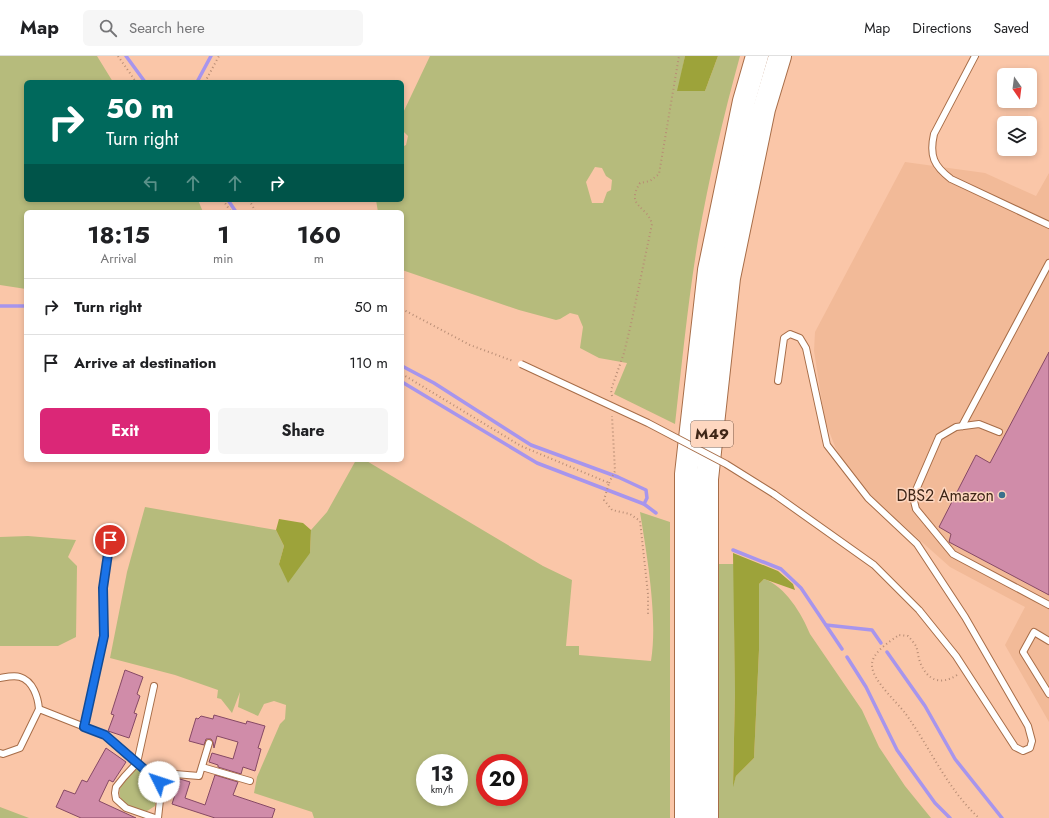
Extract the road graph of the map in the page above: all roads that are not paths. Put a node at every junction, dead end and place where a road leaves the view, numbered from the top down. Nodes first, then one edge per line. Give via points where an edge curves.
1 (757, 56) edge
2 (780, 56) edge
3 (974, 56) edge
4 (1049, 225) edge
5 (1049, 263) edge
6 (521, 364) road end
7 (778, 381) dead end
8 (962, 426) junction
9 (999, 432) dead end
10 (110, 540) dead end
11 (1049, 605) edge
12 (1049, 641) edge
13 (0, 678) edge
14 (154, 686) dead end
15 (1049, 694) edge
16 (39, 709) junction
17 (84, 727) junction
18 (209, 743) dead end
19 (0, 753) edge
20 (137, 763) junction
21 (202, 767) junction
22 (250, 781) dead end
23 (159, 782) junction
24 (156, 818) edge
25 (686, 818) edge
26 (707, 818) edge

1 - 25 highway, M49 via 744,101 709,270 686,474
2 - 26 highway, M49 via 764,109 729,278 707,479
3 - 4 lane via 934,134 931,147 934,159 940,170 951,179
5 - 8 lane
6 - 7 lane, bridge via 648,423 726,464 774,494 874,565 919,610 965,671 1015,747 1023,751 1030,748 1032,741 1028,726 965,617 917,544 868,498 828,445 806,348 800,338 790,334 784,338
8 - 9 lane via 980,424
8 - 11 lane via 939,437 913,496 916,509 953,554
10 - 17 lane via 103,588 104,636
12 - 15 lane via 1034,632 1023,652
13 - 16 lane via 20,677 31,684 38,699
14 - 20 lane
16 - 17 lane
16 - 19 lane via 20,748
17 - 20 lane via 105,735
18 - 21 lane
20 - 23 lane
20 - 24 lane via 116,787 116,799 126,808
21 - 22 lane
21 - 23 lane via 199,776 175,774
23 - 24 lane via 160,800

